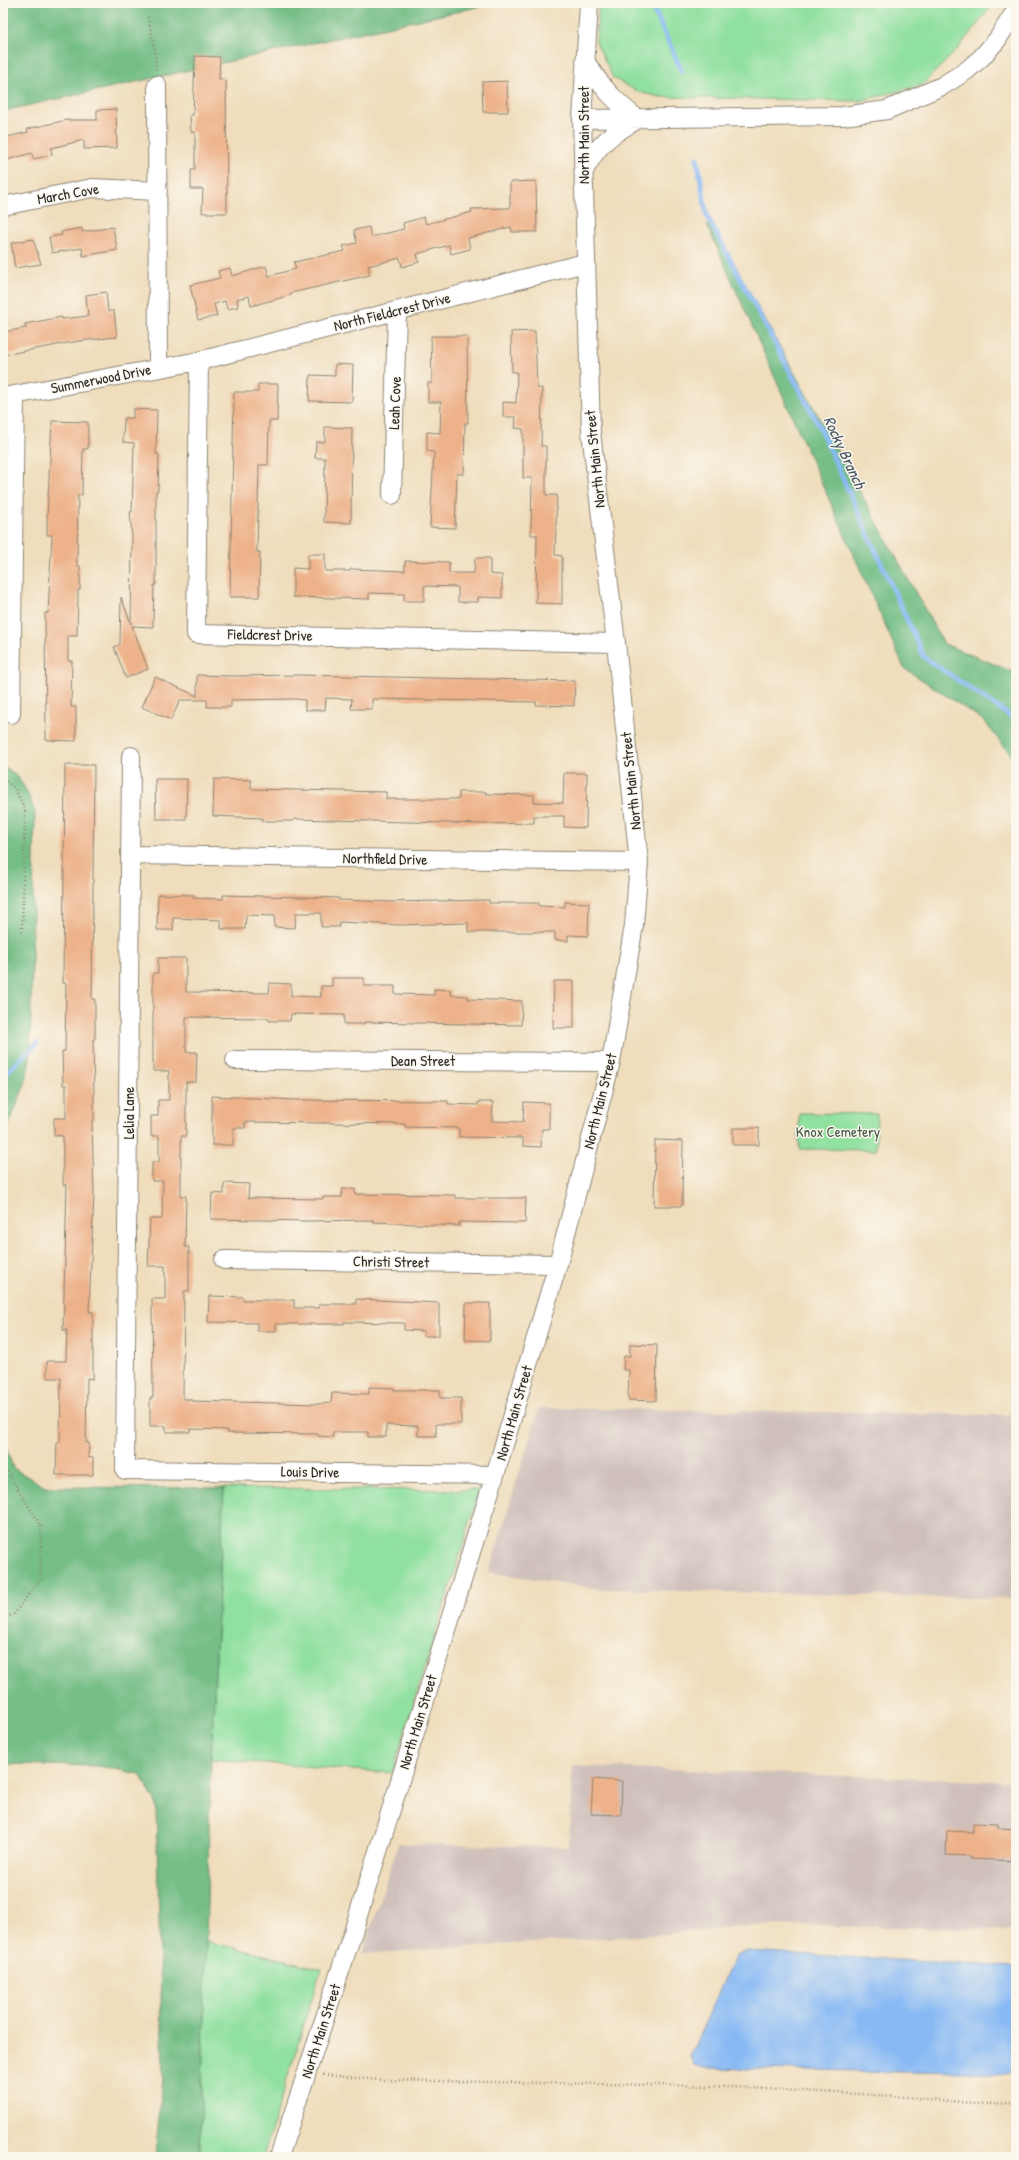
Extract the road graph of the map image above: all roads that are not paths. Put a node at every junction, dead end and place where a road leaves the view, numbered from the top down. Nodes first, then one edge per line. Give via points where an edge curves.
1 (589, 3) edge
2 (1016, 10) edge
3 (585, 61) junction
4 (157, 85) road end
5 (582, 119) junction
6 (638, 119) junction
7 (583, 172) junction
8 (158, 191) junction
9 (3, 206) edge
10 (585, 263) junction
11 (397, 311) junction
12 (199, 361) junction
13 (158, 368) junction
14 (9, 396) edge
15 (392, 495) dead end
16 (616, 643) junction
17 (11, 714) dead end
18 (131, 756) dead end
19 (131, 855) junction
20 (639, 862) junction
21 (235, 1060) dead end
22 (611, 1062) junction
23 (224, 1260) dead end
24 (558, 1264) junction
25 (125, 1470) joint
26 (495, 1475) junction
27 (279, 2157) edge

1 - 3 street, North Main Street
2 - 6 street via 997,40 966,71 942,86 887,110 843,116
3 - 5 street, North Main Street
3 - 6 street via 600,85
4 - 8 street
5 - 6 street
5 - 7 street, North Main Street
6 - 7 street via 609,137 593,152
7 - 10 street, North Main Street
8 - 9 street, March Cove via 92,188
8 - 13 street
10 - 11 street, North Fieldcrest Drive
10 - 16 street, North Main Street via 591,432
11 - 12 street, North Fieldcrest Drive
11 - 15 street, Leah Cove
12 - 13 street, Summerwood Drive
12 - 16 street, Fieldcrest Drive via 196,634
13 - 14 street, Summerwood Drive
14 - 17 street
16 - 20 street, North Main Street
18 - 19 street, Lelia Lane
19 - 20 street, Northfield Drive
19 - 25 street, Lelia Lane
20 - 22 street, North Main Street via 633,933
21 - 22 street, Dean Street
22 - 24 street, North Main Street
23 - 24 street, Christi Street
24 - 26 street, North Main Street
25 - 26 street, Louis Drive
26 - 27 street, North Main Street via 352,1935

